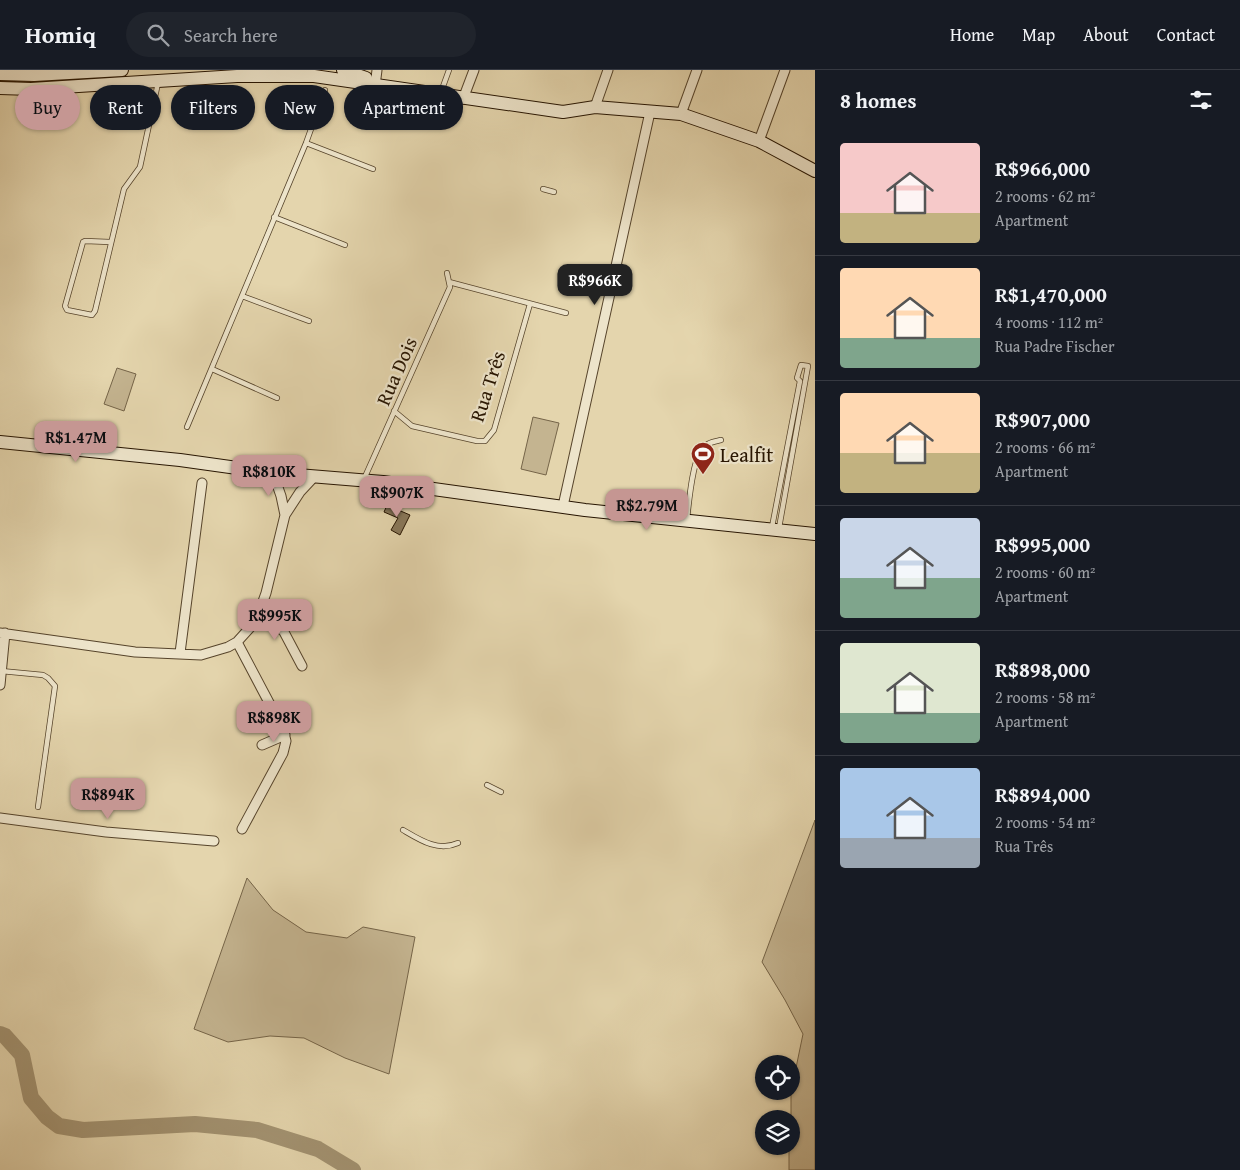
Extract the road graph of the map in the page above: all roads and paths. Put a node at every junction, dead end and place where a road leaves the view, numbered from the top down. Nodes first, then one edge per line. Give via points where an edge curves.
1 (122, 70) edge
2 (343, 70) edge
3 (449, 70) edge
4 (474, 70) edge
5 (608, 70) edge
6 (697, 70) edge
7 (785, 70) edge
8 (5, 73) edge
9 (237, 73) edge
10 (34, 76) junction
11 (158, 81) junction
12 (379, 81) edge
13 (32, 85) edge
14 (396, 85) edge
15 (444, 85) edge
16 (80, 86) edge
17 (0, 88) edge
18 (15, 88) edge
19 (463, 99) joint
20 (595, 107) junction
21 (650, 112) junction
22 (681, 114) junction
23 (311, 130) edge
24 (759, 141) junction
25 (306, 143) junction
26 (373, 169) dead end
27 (815, 171) edge
28 (543, 189) dead end
29 (554, 192) dead end
30 (274, 217) junction
31 (110, 242) junction
32 (345, 244) dead end
33 (447, 273) dead end
34 (449, 282) junction
35 (242, 296) junction
36 (530, 304) junction
37 (566, 314) dead end
38 (309, 321) dead end
39 (212, 369) junction
40 (277, 398) dead end
41 (394, 411) junction
42 (187, 427) dead end
43 (721, 440) dead end
44 (0, 442) edge
45 (273, 473) junction
46 (314, 477) junction
47 (363, 481) junction
48 (202, 483) dead end
49 (563, 506) junction
50 (286, 515) junction
51 (687, 521) junction
52 (776, 529) junction
53 (815, 534) edge
54 (261, 607) junction
55 (2, 633) edge
56 (237, 642) junction
57 (180, 653) junction
58 (302, 666) dead end
59 (1, 671) junction
60 (0, 685) edge
61 (285, 735) junction
62 (262, 745) dead end
63 (487, 785) dead end
64 (501, 792) dead end
65 (38, 807) dead end
66 (0, 818) edge
67 (242, 829) dead end
68 (403, 830) dead end
69 (214, 841) dead end
70 (458, 843) dead end

1 - 10 main road
2 - 12 main road
3 - 15 lane
4 - 19 street
5 - 20 street
6 - 22 street
7 - 24 street
8 - 10 main road
9 - 11 main road
9 - 12 main road
10 - 13 lane
11 - 16 main road
11 - 31 lane via 140,168 124,189
12 - 14 main road
17 - 18 main road
19 - 20 main road via 563,112
20 - 21 main road
21 - 22 main road
21 - 49 street
22 - 24 main road
23 - 25 lane
24 - 27 main road
25 - 26 lane
25 - 30 lane
28 - 29 lane
30 - 32 lane
30 - 35 lane
31 - 31 lane via 94,313 67,310 65,306 83,242
33 - 34 lane
34 - 36 lane
34 - 41 lane, Rua Dois
35 - 38 lane
35 - 39 lane
36 - 37 lane
36 - 41 lane, Rua Três via 494,430 486,441 412,426
39 - 40 lane
39 - 42 lane
41 - 47 lane, Rua Dois
43 - 51 lane via 701,450
44 - 45 main road
45 - 46 main road
45 - 50 street
46 - 47 main road
46 - 50 street
47 - 49 main road
48 - 57 street
49 - 51 main road
50 - 54 street
51 - 52 main road
52 - 52 lane via 808,366 801,365 796,378 800,381
52 - 53 main road
54 - 56 street via 256,621
54 - 58 street via 284,632
55 - 57 street via 135,652
55 - 59 street
56 - 57 street via 201,655
56 - 61 street
59 - 60 street
59 - 65 lane via 43,675 55,686
61 - 62 street
61 - 67 street via 286,747
63 - 64 lane
66 - 69 street via 106,832
68 - 70 lane via 427,844 445,847

